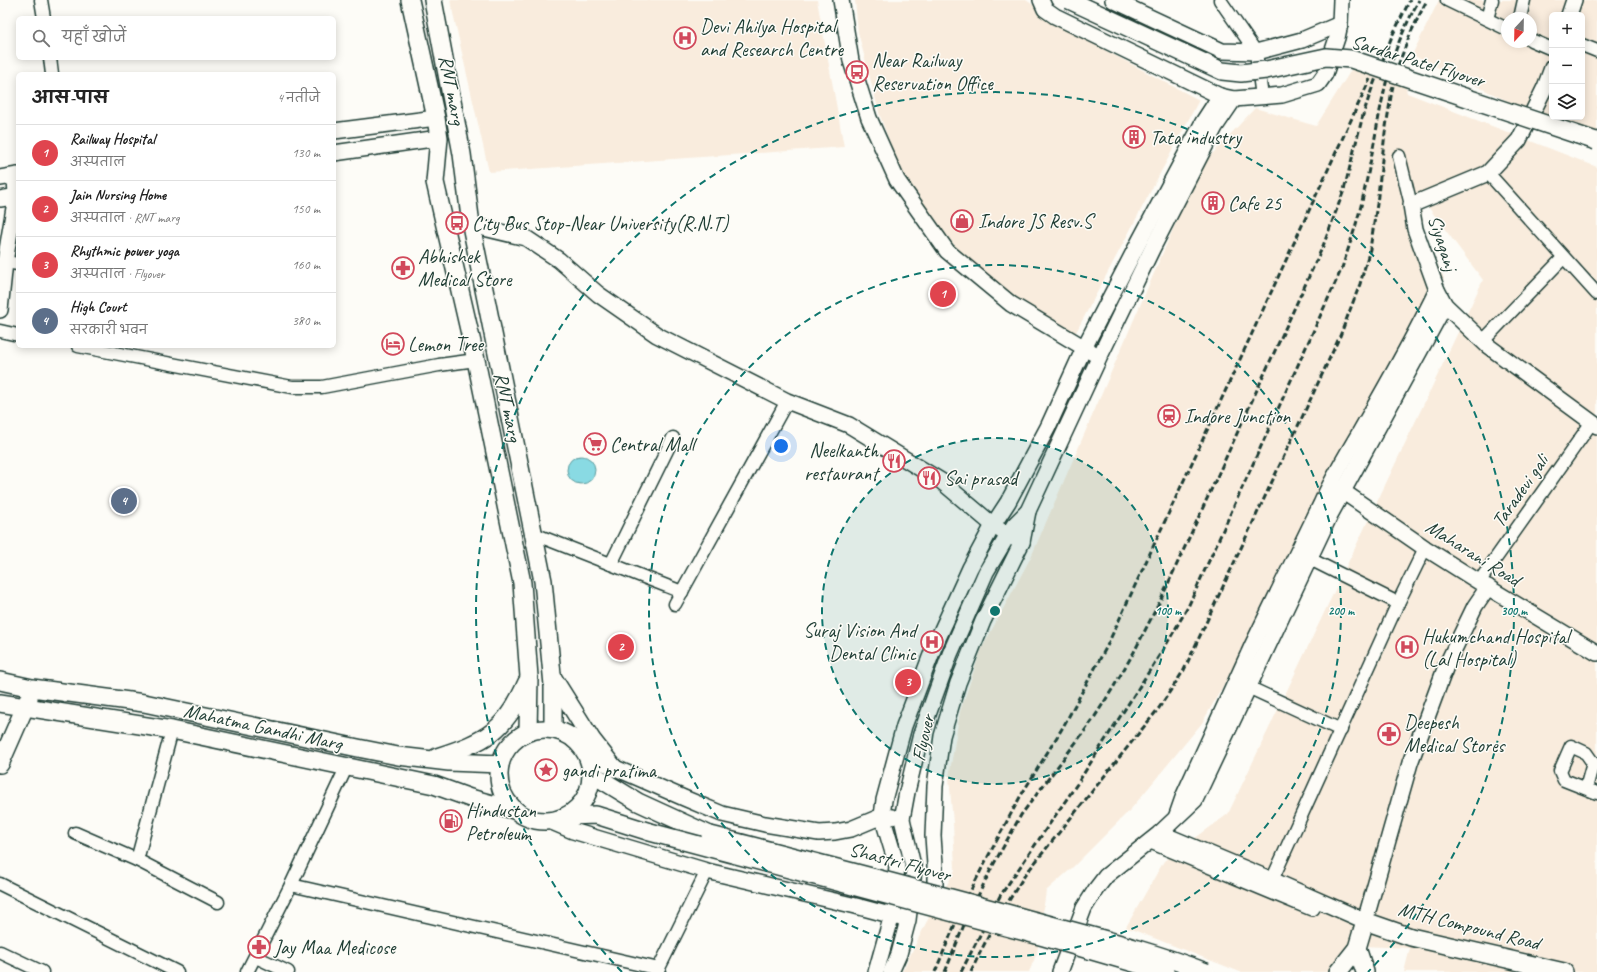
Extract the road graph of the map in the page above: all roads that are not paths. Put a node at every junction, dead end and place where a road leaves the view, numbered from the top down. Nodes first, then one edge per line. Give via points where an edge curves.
1 (41, 0) edge
2 (410, 0) edge
3 (433, 0) edge
4 (841, 0) edge
5 (1041, 0) edge
6 (1069, 0) edge
7 (1113, 0) edge
8 (1220, 0) edge
9 (1341, 0) edge
10 (1447, 0) edge
11 (1492, 0) edge
12 (1524, 0) edge
13 (1574, 0) edge
14 (1521, 12) edge
15 (1570, 12) edge
16 (44, 16) edge
17 (1487, 19) junction
18 (1340, 24) junction
19 (1501, 26) edge
20 (1537, 43) edge
21 (1585, 46) edge
22 (1550, 48) edge
23 (1597, 51) edge
24 (1256, 52) junction
25 (50, 60) edge
26 (52, 72) edge
27 (1549, 76) edge
28 (1227, 97) junction
29 (1262, 97) junction
30 (430, 118) junction
31 (336, 132) edge
32 (433, 139) junction
33 (1597, 141) edge
34 (336, 153) edge
35 (1399, 156) dead end
36 (1488, 173) junction
37 (16, 175) edge
38 (0, 178) edge
39 (16, 196) edge
40 (0, 198) edge
41 (1411, 205) junction
42 (16, 209) edge
43 (471, 225) junction
44 (1563, 258) junction
45 (12, 263) edge
46 (1437, 290) junction
47 (1597, 294) edge
48 (1445, 305) junction
49 (0, 310) edge
50 (0, 331) edge
51 (16, 335) edge
52 (1483, 341) junction
53 (88, 348) edge
54 (1084, 348) junction
55 (1100, 356) junction
56 (476, 360) junction
57 (787, 401) junction
58 (1594, 424) edge
59 (673, 438) dead end
60 (1330, 483) junction
61 (1343, 491) junction
62 (1028, 511) junction
63 (993, 525) junction
64 (534, 534) junction
65 (1007, 535) junction
66 (1020, 547) junction
67 (1425, 548) junction
68 (1310, 559) junction
69 (611, 564) junction
70 (1483, 585) junction
71 (682, 592) junction
72 (1398, 603) junction
73 (675, 604) dead end
74 (1597, 653) edge
75 (552, 676) junction
76 (529, 677) junction
77 (5, 681) edge
78 (1248, 687) junction
79 (32, 688) junction
80 (1, 705) edge
81 (26, 708) junction
82 (553, 729) junction
83 (172, 730) junction
84 (1342, 730) junction
85 (528, 732) junction
86 (588, 756) junction
87 (431, 760) junction
88 (0, 764) edge
89 (500, 764) junction
90 (346, 768) junction
91 (614, 768) junction
92 (592, 774) junction
93 (514, 810) junction
94 (569, 816) junction
95 (882, 816) junction
96 (1176, 817) junction
97 (902, 819) junction
98 (552, 822) junction
99 (75, 833) dead end
100 (1156, 837) junction
101 (137, 860) junction
102 (707, 871) junction
103 (1272, 880) junction
104 (0, 884) edge
105 (291, 885) junction
106 (935, 893) junction
107 (218, 902) dead end
108 (892, 915) junction
109 (908, 920) junction
110 (1363, 926) junction
111 (1357, 948) junction
112 (0, 952) edge
113 (256, 957) junction
114 (658, 971) edge
115 (42, 972) edge
116 (177, 972) edge
117 (247, 972) edge
118 (288, 972) edge
119 (876, 972) edge
120 (891, 972) edge
121 (1060, 972) edge
122 (1164, 972) edge
123 (1206, 972) edge
124 (1338, 972) edge
125 (1365, 972) edge
126 (1564, 972) edge

1 - 16 street
2 - 30 main road, RNT marg
3 - 43 main road, RNT marg via 462,154
4 - 54 street via 853,68 869,118 897,180 947,251 1011,304
5 - 28 street via 1045,9 1055,16
6 - 33 main road, Sardar Patel Flyover, bridge via 1222,71 1241,73 1266,70 1326,57 1350,59
7 - 24 street via 1222,51
8 - 24 street
9 - 18 street
10 - 17 street
11 - 17 street
12 - 14 street
13 - 15 street
17 - 19 street
18 - 24 street via 1302,40
18 - 29 street via 1325,74 1318,84 1282,95
20 - 22 street
21 - 23 street
24 - 29 street
25 - 26 street
27 - 36 street, Siyaganj via 1519,140
28 - 29 street
28 - 54 street via 1203,122
28 - 55 street via 1215,127
30 - 31 street
30 - 32 main road, RNT marg
32 - 34 street
32 - 56 main road, RNT marg via 435,182
35 - 41 street
36 - 41 street, Siyaganj
36 - 44 street
37 - 38 street
39 - 40 street
41 - 46 street, Siyaganj via 1415,229
42 - 45 street
43 - 57 street via 526,238 559,260 598,294 657,335
43 - 64 main road, RNT marg
44 - 47 street
44 - 52 street
45 - 49 street
46 - 48 street, Siyaganj
46 - 60 street
48 - 52 street, Siyaganj
48 - 61 street
50 - 51 street
52 - 58 street, Siyaganj
53 - 56 street via 292,387 322,387
54 - 55 street
54 - 63 street via 1048,426
55 - 62 street
56 - 76 main road, RNT marg via 522,583
57 - 63 street via 849,425 941,481
57 - 71 street
58 - 70 street, Taradevi gali
59 - 69 street
60 - 61 street, Maharani Road
60 - 96 street via 1252,646
61 - 67 street, Maharani Road
61 - 68 street
62 - 65 street
62 - 66 street, Flyover
63 - 65 street
63 - 95 street via 934,647 904,726 889,777
64 - 69 street
64 - 75 main road, RNT marg via 543,581
65 - 66 street
65 - 97 street via 986,572 945,669 921,734
66 - 106 street, Flyover via 983,621 958,683 942,736 934,786
67 - 70 street, Maharani Road
67 - 72 street
68 - 72 street
68 - 78 street
69 - 71 street
70 - 74 street, Maharani Road
70 - 110 street via 1446,666 1410,763
71 - 73 street
72 - 84 street
75 - 82 main road, RNT marg
75 - 91 main road via 592,740
76 - 85 main road, RNT marg
76 - 87 main road via 513,709 495,731 466,747
77 - 79 main road, Mahatma Gandhi Marg
77 - 80 main road
78 - 84 street
78 - 96 street via 1195,800
79 - 81 main road
79 - 87 main road, Mahatma Gandhi Marg via 144,703 358,748
80 - 81 main road, Mahatma Gandhi Marg
81 - 83 main road, Mahatma Gandhi Marg
81 - 88 main road
82 - 85 main road via 534,729
82 - 86 main road via 578,742
83 - 90 main road, Mahatma Gandhi Marg
83 - 101 street
84 - 103 street
85 - 89 main road via 513,740 502,756
86 - 91 street
86 - 92 main road
87 - 89 main road, Mahatma Gandhi Marg
89 - 93 main road via 498,775 502,795
90 - 93 main road, Mahatma Gandhi Marg via 434,785
90 - 105 street
91 - 95 street via 722,814 765,824 819,833 835,832 851,829
92 - 94 main road via 590,790 581,805
92 - 106 main road, Shastri Flyover, bridge via 638,802 710,835
93 - 98 main road via 533,821
94 - 98 main road
94 - 122 main road, Shastri Flyover, bridge via 596,816
95 - 97 street
95 - 108 street via 897,866
96 - 100 street
97 - 109 street via 914,870
98 - 102 street via 573,831
99 - 101 street
100 - 103 street
100 - 110 street
100 - 121 street via 1106,876 1096,888 1084,908
101 - 107 street
102 - 108 street
102 - 114 street
103 - 110 street
104 - 116 street
105 - 113 street
105 - 114 street
106 - 123 main road, Shastri Flyover, bridge via 1162,956
108 - 109 street
108 - 119 street
109 - 120 street via 899,954
110 - 111 main road
110 - 126 main road, MTH Compound Road
111 - 124 main road
111 - 125 main road
112 - 115 street
113 - 117 street
113 - 118 street

